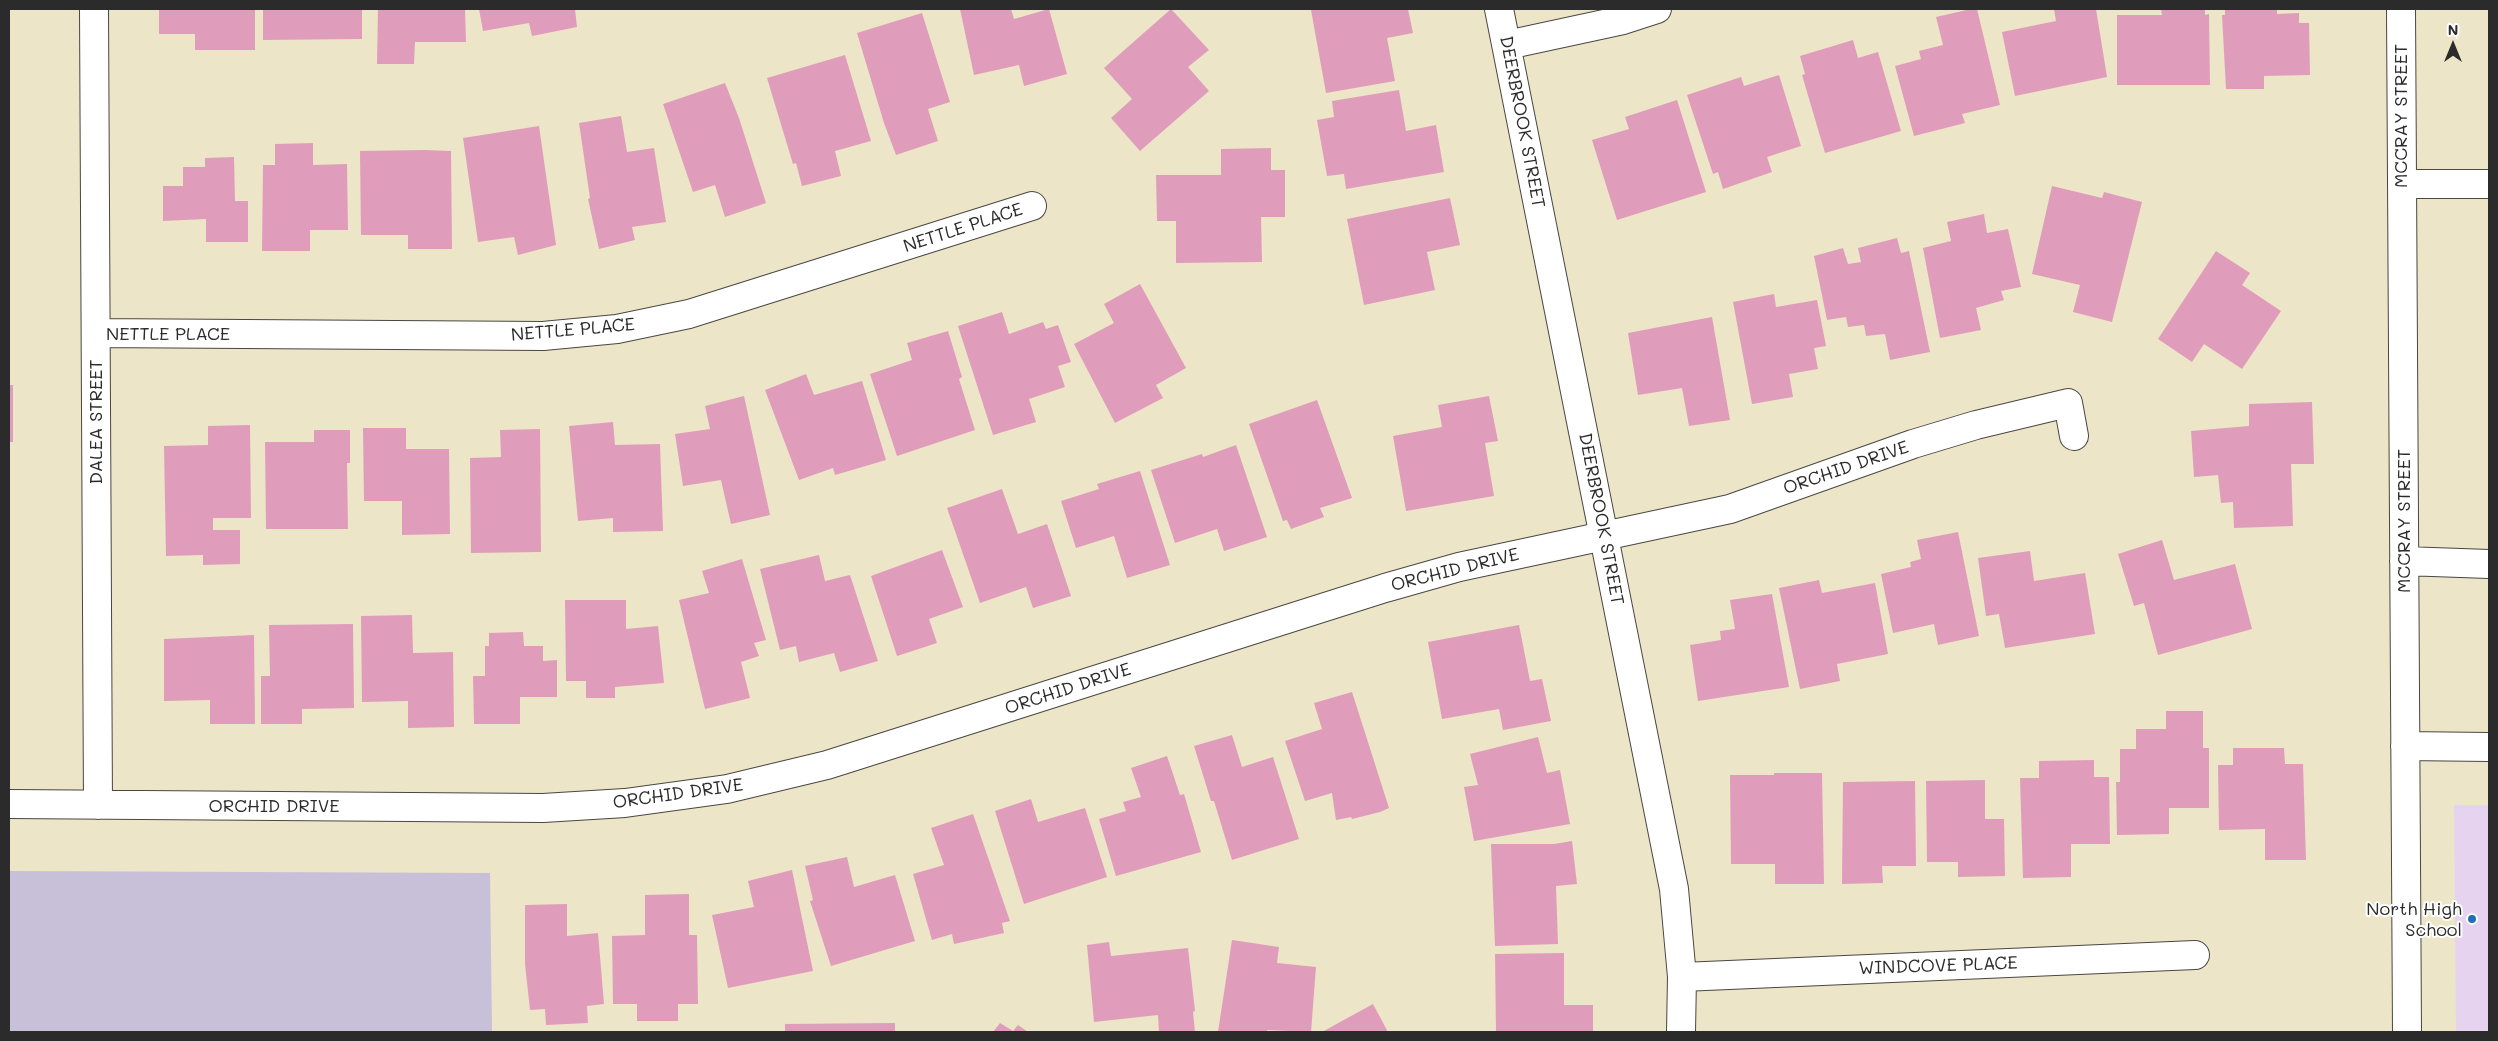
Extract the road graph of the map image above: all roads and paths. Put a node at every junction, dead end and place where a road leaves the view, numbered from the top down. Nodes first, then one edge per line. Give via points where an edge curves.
1 (94, 9) edge
2 (1499, 9) edge
3 (1657, 9) edge
4 (2401, 9) edge
5 (1506, 45) junction
6 (2402, 184) junction
7 (2489, 184) edge
8 (1032, 206) dead end
9 (96, 333) junction
10 (2074, 436) dead end
11 (1604, 536) junction
12 (2404, 561) junction
13 (2489, 564) edge
14 (2405, 746) junction
15 (2489, 746) edge
16 (9, 804) edge
17 (98, 805) junction
18 (2195, 955) dead end
19 (1682, 977) junction
20 (1681, 1032) edge
21 (2407, 1032) edge

1 - 9 street, DALEA STREET
2 - 5 street, DEERBROOK STREET
3 - 5 street via 1623,20
4 - 6 street, MCCRAY STREET
5 - 11 street, DEERBROOK STREET
6 - 7 street
6 - 12 street, MCCRAY STREET
8 - 9 street, NETTLE PLACE via 689,314 617,329 543,336
9 - 17 street, DALEA STREET
10 - 11 street, ORCHID DRIVE via 2068,403 1922,441 1730,509
11 - 17 street, ORCHID DRIVE via 1459,567 1385,588 828,765 727,789 625,803 543,808
11 - 19 street, DEERBROOK STREET via 1674,889
12 - 13 street
12 - 14 street, MCCRAY STREET
14 - 15 street
14 - 21 street, MCCRAY STREET
16 - 17 street, ORCHID DRIVE
18 - 19 street, WINDCOVE PLACE
19 - 20 street, DEERBROOK STREET

